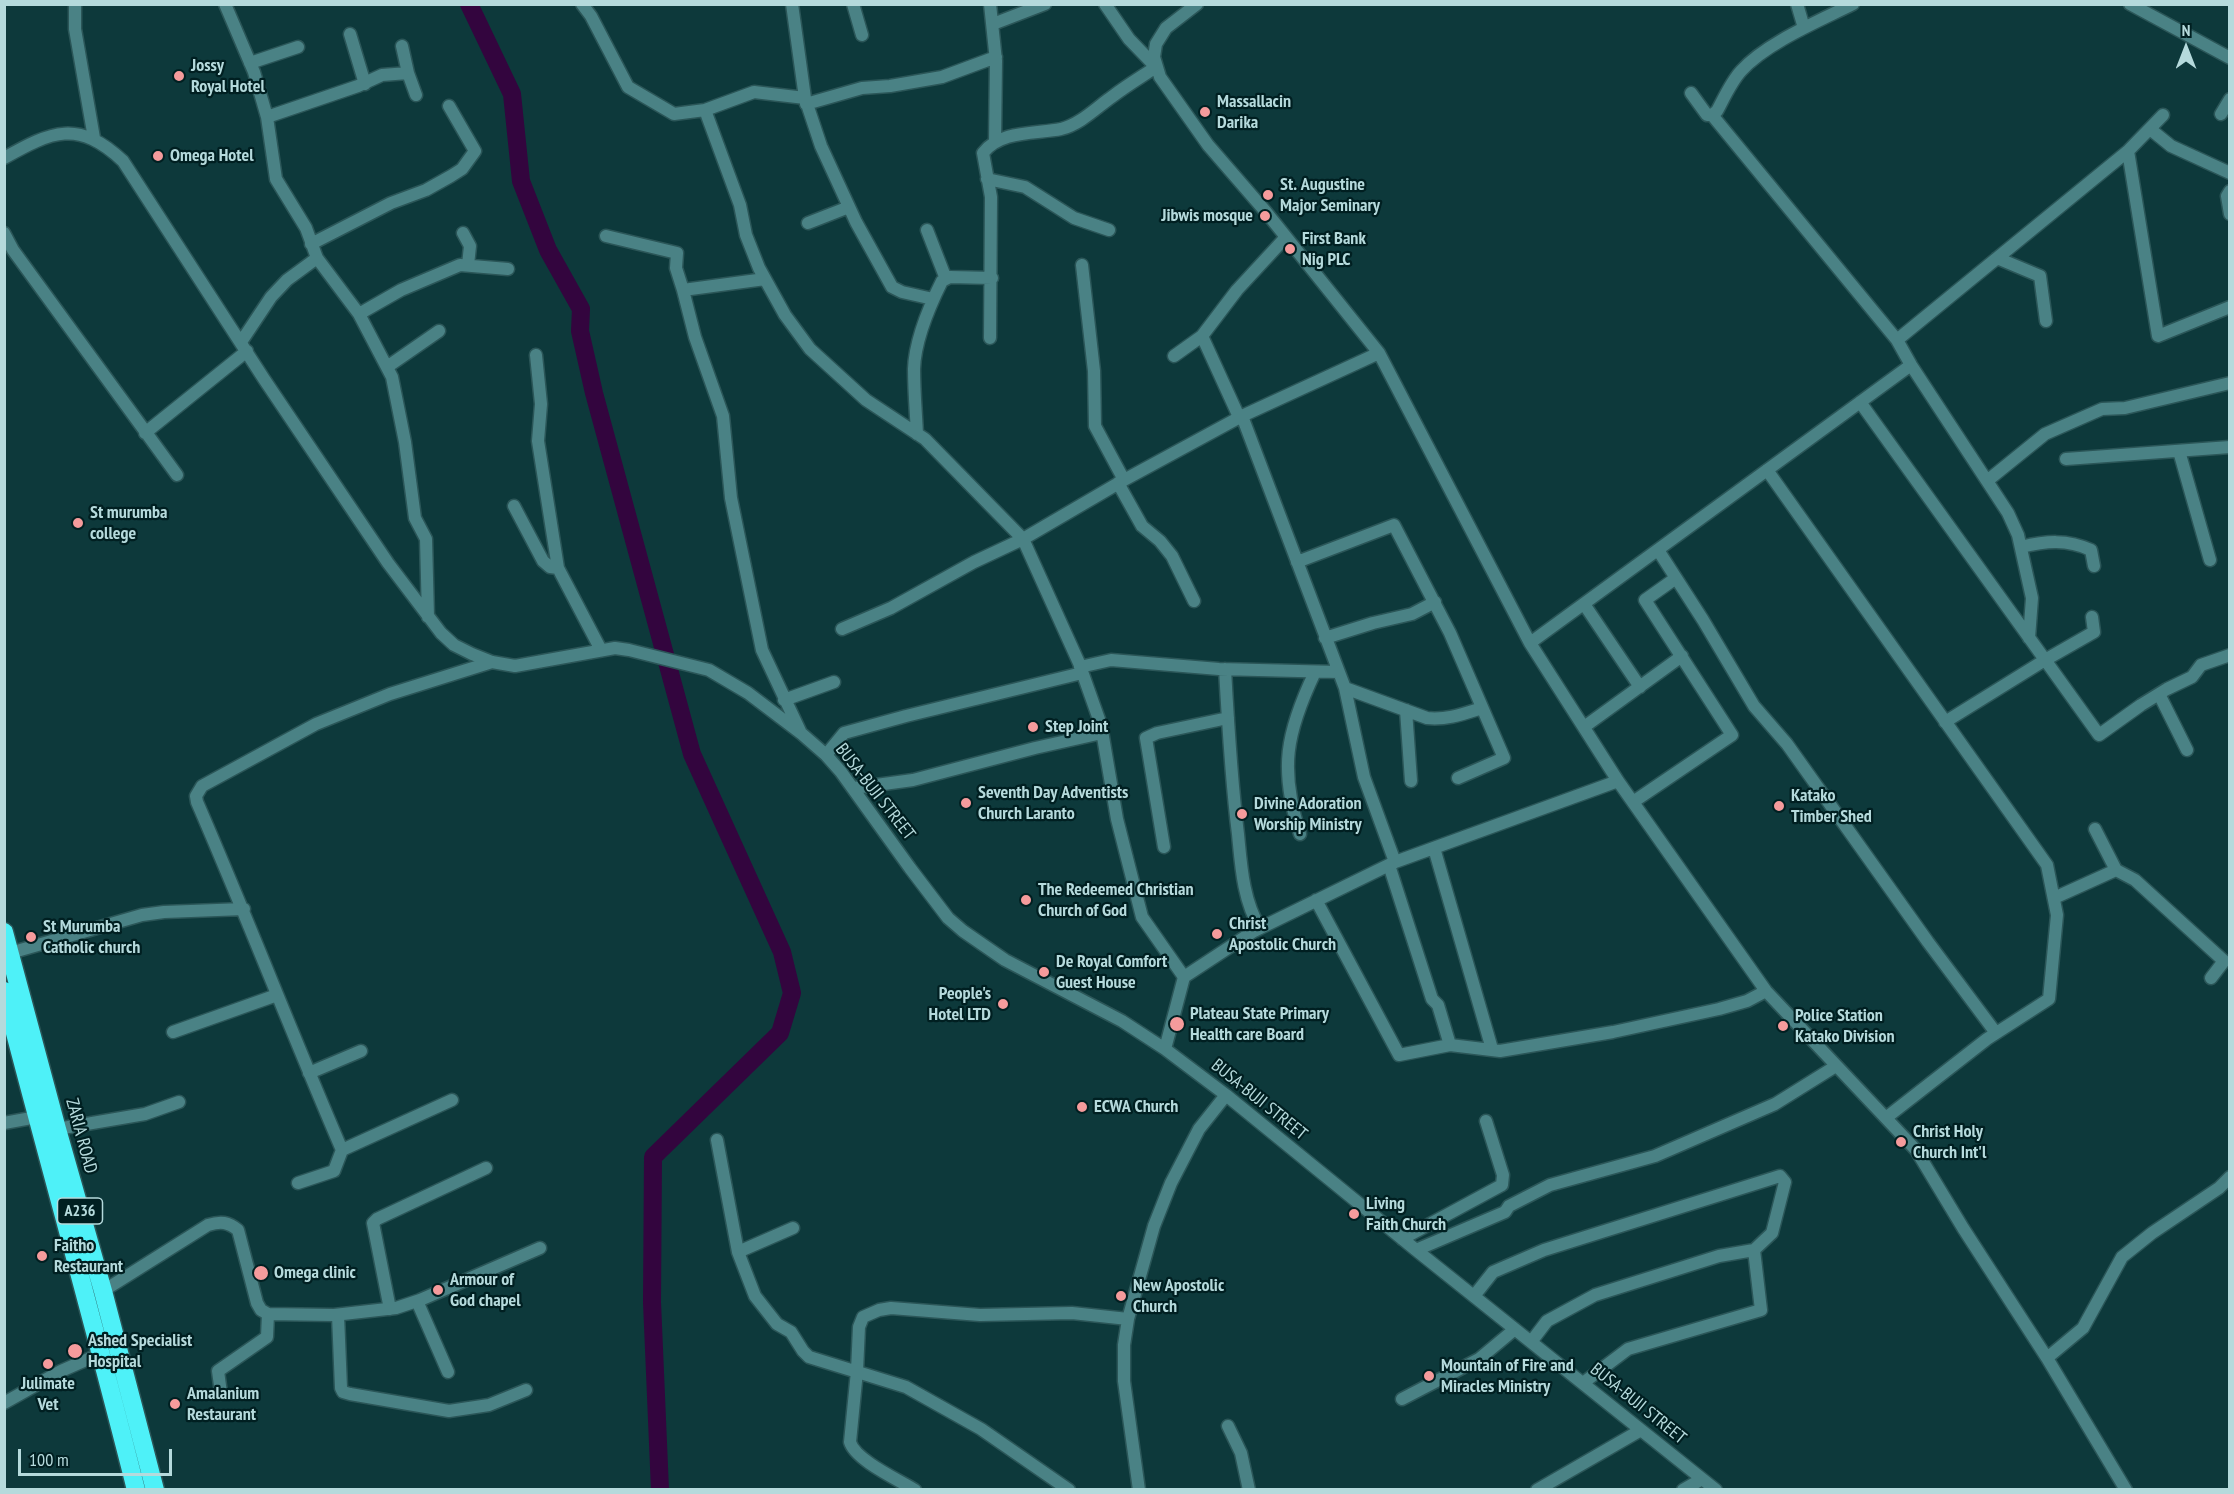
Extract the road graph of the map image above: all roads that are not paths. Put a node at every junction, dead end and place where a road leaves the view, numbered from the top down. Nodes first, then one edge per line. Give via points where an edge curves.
1 (75, 4) edge
2 (225, 4) edge
3 (582, 4) edge
4 (792, 4) edge
5 (853, 4) edge
6 (990, 4) edge
7 (1045, 4) edge
8 (1105, 4) edge
9 (1197, 4) edge
10 (1797, 4) edge
11 (1853, 4) edge
12 (2130, 4) edge
13 (993, 24) junction
14 (1803, 28) junction
15 (350, 34) dead end
16 (862, 35) dead end
17 (402, 46) dead end
18 (298, 47) dead end
19 (996, 57) junction
20 (2229, 58) edge
21 (250, 63) junction
22 (1156, 67) junction
23 (408, 73) junction
24 (365, 84) junction
25 (1691, 93) dead end
26 (416, 95) dead end
27 (2229, 99) edge
28 (806, 101) junction
29 (449, 106) dead end
30 (705, 110) junction
31 (2221, 114) dead end
32 (1712, 115) junction
33 (2163, 115) dead end
34 (267, 117) junction
35 (2150, 129) junction
36 (94, 138) junction
37 (995, 142) junction
38 (2128, 151) junction
39 (4, 159) edge
40 (2229, 173) edge
41 (987, 178) junction
42 (2229, 191) edge
43 (849, 207) junction
44 (2229, 214) edge
45 (808, 223) dead end
46 (927, 230) dead end
47 (1109, 230) dead end
48 (4, 233) edge
49 (463, 233) dead end
50 (606, 236) dead end
51 (1286, 237) junction
52 (312, 244) junction
53 (317, 258) junction
54 (1997, 258) junction
55 (1082, 265) dead end
56 (468, 266) junction
57 (508, 269) dead end
58 (992, 278) junction
59 (765, 279) junction
60 (946, 279) junction
61 (683, 290) junction
62 (933, 299) junction
63 (2229, 307) edge
64 (359, 314) junction
65 (2046, 321) dead end
66 (439, 331) dead end
67 (1202, 336) junction
68 (990, 338) dead end
69 (1897, 340) junction
70 (244, 347) junction
71 (1379, 353) junction
72 (536, 355) dead end
73 (1174, 356) dead end
74 (1911, 365) junction
75 (387, 367) junction
76 (2229, 382) edge
77 (1860, 402) junction
78 (1240, 416) junction
79 (145, 433) junction
80 (917, 434) junction
81 (2229, 447) edge
82 (2179, 451) junction
83 (2066, 459) dead end
84 (1767, 470) junction
85 (177, 475) dead end
86 (1987, 481) junction
87 (1121, 482) junction
88 (514, 506) dead end
89 (1023, 539) junction
90 (2021, 547) junction
91 (1658, 550) junction
92 (2210, 560) dead end
93 (1297, 562) junction
94 (2094, 566) dead end
95 (558, 568) junction
96 (1676, 578) junction
97 (1194, 601) dead end
98 (1434, 602) junction
99 (1584, 604) junction
100 (428, 617) junction
101 (2092, 617) dead end
102 (842, 629) dead end
103 (1325, 638) junction
104 (2029, 638) junction
105 (1530, 643) junction
106 (601, 650) junction
107 (2229, 655) edge
108 (1682, 656) junction
109 (2045, 660) junction
110 (492, 662) junction
111 (1226, 669) junction
112 (1081, 670) junction
113 (1315, 672) junction
114 (1338, 672) junction
115 (834, 682) dead end
116 (1640, 687) junction
117 (1345, 688) junction
118 (2159, 694) junction
119 (784, 700) junction
120 (1482, 708) junction
121 (1406, 711) junction
122 (1228, 718) junction
123 (1946, 722) junction
124 (1584, 727) junction
125 (1102, 733) junction
126 (802, 734) junction
127 (2187, 750) dead end
128 (826, 755) junction
129 (1458, 778) dead end
130 (1411, 781) dead end
131 (1618, 781) junction
132 (854, 788) junction
133 (1633, 802) junction
134 (2095, 829) dead end
135 (1300, 834) dead end
136 (1164, 847) dead end
137 (1434, 848) junction
138 (1392, 864) junction
139 (2116, 870) junction
140 (2054, 898) junction
141 (1316, 900) junction
142 (244, 909) junction
143 (1260, 927) junction
144 (4, 932) edge
145 (10, 953) junction
146 (1184, 977) junction
147 (2211, 978) dead end
148 (4, 991) edge
149 (1766, 992) junction
150 (277, 994) junction
151 (173, 1032) dead end
152 (1996, 1033) junction
153 (1450, 1045) junction
154 (1165, 1049) junction
155 (1492, 1049) junction
156 (361, 1051) dead end
157 (1836, 1066) junction
158 (309, 1073) junction
159 (1226, 1095) junction
160 (40, 1096) junction
161 (452, 1100) dead end
162 (179, 1102) dead end
163 (37, 1117) junction
164 (1887, 1117) junction
165 (1486, 1121) dead end
166 (4, 1123) edge
167 (57, 1129) junction
168 (717, 1140) dead end
169 (342, 1149) junction
170 (486, 1168) dead end
171 (2229, 1177) edge
172 (298, 1183) dead end
173 (793, 1228) dead end
174 (1402, 1239) junction
175 (540, 1248) dead end
176 (1416, 1250) junction
177 (1754, 1250) junction
178 (738, 1252) junction
179 (103, 1291) junction
180 (1474, 1296) junction
181 (417, 1301) junction
182 (390, 1309) junction
183 (268, 1314) junction
184 (338, 1315) junction
185 (1128, 1319) junction
186 (1515, 1329) junction
187 (1531, 1342) junction
188 (102, 1353) junction
189 (2047, 1358) junction
190 (857, 1371) junction
191 (448, 1372) dead end
192 (1583, 1383) junction
193 (526, 1390) dead end
194 (221, 1393) dead end
195 (1402, 1400) dead end
196 (4, 1403) edge
197 (1228, 1426) dead end
198 (1641, 1430) junction
199 (1702, 1479) junction
200 (136, 1490) edge
201 (155, 1490) edge
202 (915, 1490) edge
203 (1068, 1490) edge
204 (1138, 1490) edge
205 (1249, 1490) edge
206 (1537, 1490) edge
207 (1683, 1490) edge
208 (1716, 1490) edge
209 (2126, 1490) edge

1 - 36 street via 75,29
2 - 21 street
3 - 30 street via 628,87 674,114
4 - 28 street
5 - 16 street
6 - 13 street
7 - 13 street
8 - 22 street via 1129,39
9 - 22 street via 1166,28 1156,44
10 - 14 street
11 - 14 street
12 - 20 street
13 - 19 street
14 - 32 street via 1739,73
15 - 24 street
17 - 23 street
18 - 21 street
19 - 28 street via 942,77 862,88
19 - 37 street
21 - 34 street
22 - 37 street via 1087,116 1063,128 1031,131
22 - 51 street via 1208,145
23 - 24 street via 382,75
23 - 26 street
24 - 34 street
25 - 32 street via 1707,115
27 - 31 street
28 - 30 street via 754,92
28 - 43 street via 821,146
29 - 52 street via 476,151 462,169
30 - 59 street via 740,205 746,235
32 - 69 street
33 - 35 street
34 - 52 street via 276,179
35 - 38 street
35 - 40 street via 2171,146
36 - 39 street via 71,133 52,135
36 - 70 street via 123,161
37 - 41 street via 983,153
38 - 54 street
38 - 63 street via 2158,336
41 - 47 street via 1025,187 1074,218
41 - 58 street via 991,197
42 - 44 street
43 - 45 street
43 - 62 street via 892,287
46 - 60 street
48 - 79 street
49 - 56 street via 470,246
50 - 61 street via 677,253 676,268
51 - 67 street
51 - 71 street
52 - 53 street
53 - 64 street
53 - 70 street via 271,297
54 - 65 street via 2040,276
54 - 69 street
55 - 87 street via 1094,371 1095,426
56 - 57 street
56 - 64 street via 460,265 426,278
58 - 60 street
58 - 68 street
59 - 61 street
59 - 80 street via 810,349 866,400
60 - 62 street
61 - 119 street via 695,338 723,416 731,498 762,650
62 - 80 street via 916,348
64 - 75 street
66 - 75 street
67 - 73 street
67 - 78 street
69 - 74 street
70 - 79 street
70 - 100 street
71 - 78 street
71 - 105 street
72 - 95 street via 541,404 538,441
74 - 77 street
74 - 86 street
75 - 100 street via 405,442 415,518 426,540
76 - 86 street via 2125,408 2102,409 2045,434
77 - 84 street
77 - 104 street
78 - 87 street
78 - 93 street
79 - 85 street
80 - 89 street
81 - 82 street
82 - 83 street
82 - 92 street
84 - 91 street
84 - 123 street
86 - 90 street via 2008,513
87 - 89 street
87 - 97 street via 1142,526 1172,556
88 - 95 street via 543,561
89 - 102 street via 891,608
89 - 112 street
90 - 94 street via 2058,541 2077,543 2091,550
90 - 104 street via 2032,598
91 - 96 street
91 - 99 street
93 - 98 street via 1394,525
93 - 103 street
95 - 106 street
96 - 108 street via 1645,600
96 - 152 street via 1754,706 1787,744
98 - 103 street via 1412,614
98 - 120 street
99 - 105 street
99 - 116 street
100 - 110 street via 454,645
101 - 109 street via 2094,632
103 - 114 street
104 - 109 street
105 - 124 street
106 - 110 street, BUSA-BUJI STREET via 525,665
106 - 126 street, BUSA-BUJI STREET via 629,650 709,670 748,693
107 - 118 street via 2201,665 2192,677
108 - 116 street
108 - 133 street via 1732,735
109 - 118 street via 2100,735
109 - 123 street
110 - 142 street via 390,694 316,724 202,786 197,802
111 - 112 street via 1111,660
111 - 113 street
111 - 122 street
112 - 125 street
112 - 128 street via 844,733
113 - 114 street
113 - 135 street via 1299,707 1288,758 1287,781
114 - 117 street
115 - 119 street
116 - 124 street
117 - 121 street
117 - 138 street via 1364,777
118 - 127 street
119 - 126 street
120 - 121 street via 1440,720
120 - 129 street via 1504,758
121 - 130 street
122 - 136 street via 1146,738
122 - 143 street via 1245,887
123 - 140 street via 2047,865
124 - 131 street
125 - 132 street via 913,780
125 - 146 street via 1117,819 1142,917
126 - 128 street, BUSA-BUJI STREET
128 - 132 street, BUSA-BUJI STREET
131 - 133 street
131 - 137 street
132 - 154 street, BUSA-BUJI STREET via 917,878 963,931 1005,960
133 - 149 street
134 - 139 street
137 - 138 street
137 - 155 street
138 - 141 street
138 - 153 street via 1432,999 1438,1005
139 - 140 street
139 - 147 street via 2135,880 2224,961
140 - 152 street via 2057,915 2049,999
141 - 143 street
141 - 153 street via 1398,1055
142 - 145 street via 142,915
142 - 150 street
143 - 146 street
144 - 145 highway, ZARIA ROAD / A236
145 - 160 highway, ZARIA ROAD / A236
146 - 154 street
148 - 160 highway, A236
149 - 155 street via 1719,1009 1613,1032 1500,1051
149 - 157 street
150 - 151 street
150 - 158 street
152 - 164 street
153 - 155 street
154 - 159 street, BUSA-BUJI STREET
156 - 158 street
157 - 164 street
157 - 176 street via 1775,1104 1655,1156 1550,1185 1509,1206 1505,1212
158 - 169 street
159 - 174 street, BUSA-BUJI STREET
159 - 185 street via 1194,1136 1166,1193
160 - 163 highway, A236
160 - 167 highway, ZARIA ROAD / A236
161 - 169 street
162 - 167 street via 145,1114
163 - 166 street
163 - 188 highway, A236
164 - 189 street via 1916,1150
165 - 174 street via 1503,1174 1502,1185
167 - 179 highway, ZARIA ROAD / A236
168 - 178 street
169 - 172 street via 334,1171
170 - 182 street via 373,1223
171 - 189 street via 2122,1257 2083,1328
173 - 178 street
174 - 176 street, BUSA-BUJI STREET
175 - 181 street
176 - 180 street, BUSA-BUJI STREET
177 - 180 street via 1772,1233 1785,1182 1780,1176 1544,1250 1493,1272
177 - 187 street via 1719,1256 1595,1295 1547,1321
177 - 192 street via 1761,1310 1628,1349
178 - 190 street via 754,1296 777,1324 791,1332 809,1357
179 - 183 street via 208,1225 228,1223 238,1230 256,1303
179 - 201 highway, ZARIA ROAD / A236
180 - 186 street, BUSA-BUJI STREET
181 - 182 street
181 - 191 street
182 - 184 street
183 - 184 street
183 - 194 street via 267,1337 218,1371
184 - 193 street via 344,1392 449,1411 489,1405
185 - 190 street via 1072,1313 980,1315 879,1310 863,1317 859,1327
185 - 204 street via 1124,1381
186 - 187 street, BUSA-BUJI STREET
186 - 195 street via 1479,1359
187 - 192 street, BUSA-BUJI STREET
188 - 196 street
188 - 200 highway, A236
189 - 209 street
190 - 202 street via 851,1447
190 - 203 street via 906,1387 981,1429
192 - 198 street, BUSA-BUJI STREET
197 - 205 street via 1241,1454
198 - 199 street, BUSA-BUJI STREET
198 - 206 street
199 - 207 street
199 - 208 street, BUSA-BUJI STREET

